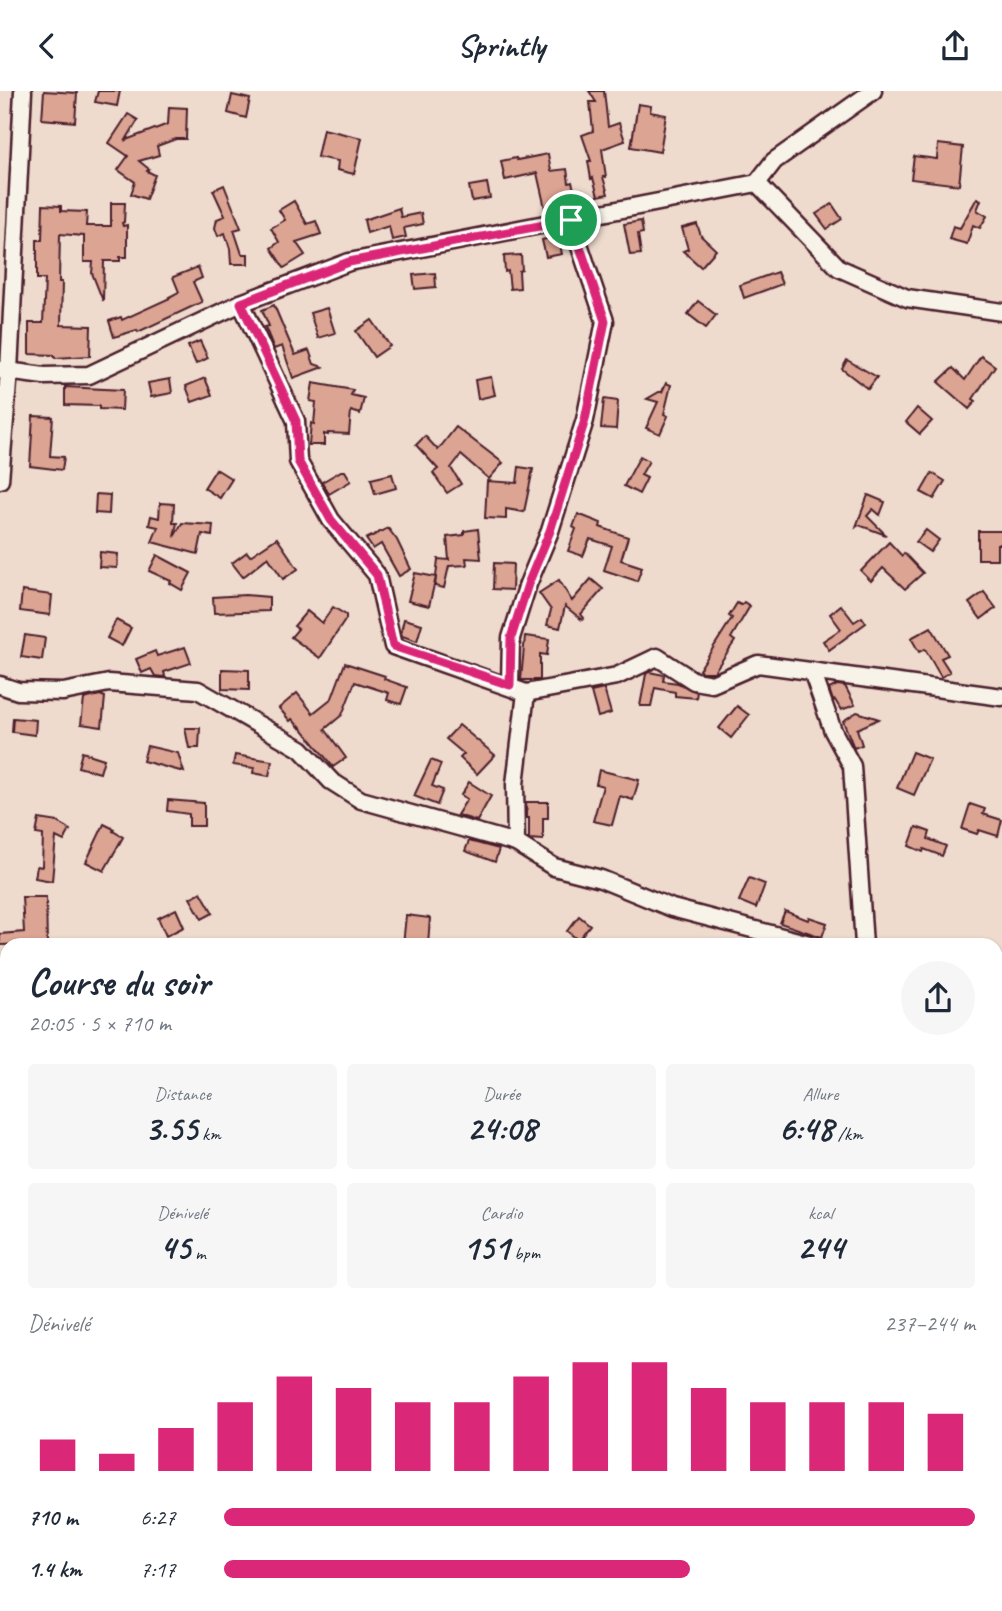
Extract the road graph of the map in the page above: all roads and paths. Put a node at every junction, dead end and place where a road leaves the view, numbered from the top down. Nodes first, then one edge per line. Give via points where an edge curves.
1 (23, 91) edge
2 (873, 91) edge
3 (757, 183) junction
4 (571, 220) junction
5 (241, 303) junction
6 (1002, 312) edge
7 (4, 370) edge
8 (0, 480) edge
9 (811, 671) junction
10 (0, 685) edge
11 (510, 685) junction
12 (526, 693) junction
13 (1002, 697) edge
14 (516, 843) junction
15 (786, 938) edge
16 (864, 938) edge

1 - 7 street
2 - 3 street via 774,161
3 - 4 street
3 - 6 street via 839,268 907,298
4 - 5 street via 349,262
4 - 11 street via 605,321 585,420 511,638
5 - 7 street via 89,375 44,376
5 - 11 street via 296,421 298,461 331,520 377,575 393,646
7 - 8 street
9 - 12 street via 758,664 712,684 694,681 657,657 617,676
9 - 13 street
9 - 16 street via 833,731 852,766
10 - 14 street via 18,691 64,692 109,683 198,690 301,749 331,781 361,800
11 - 12 street
12 - 14 street via 516,784
14 - 15 street via 554,867 601,879 672,908

